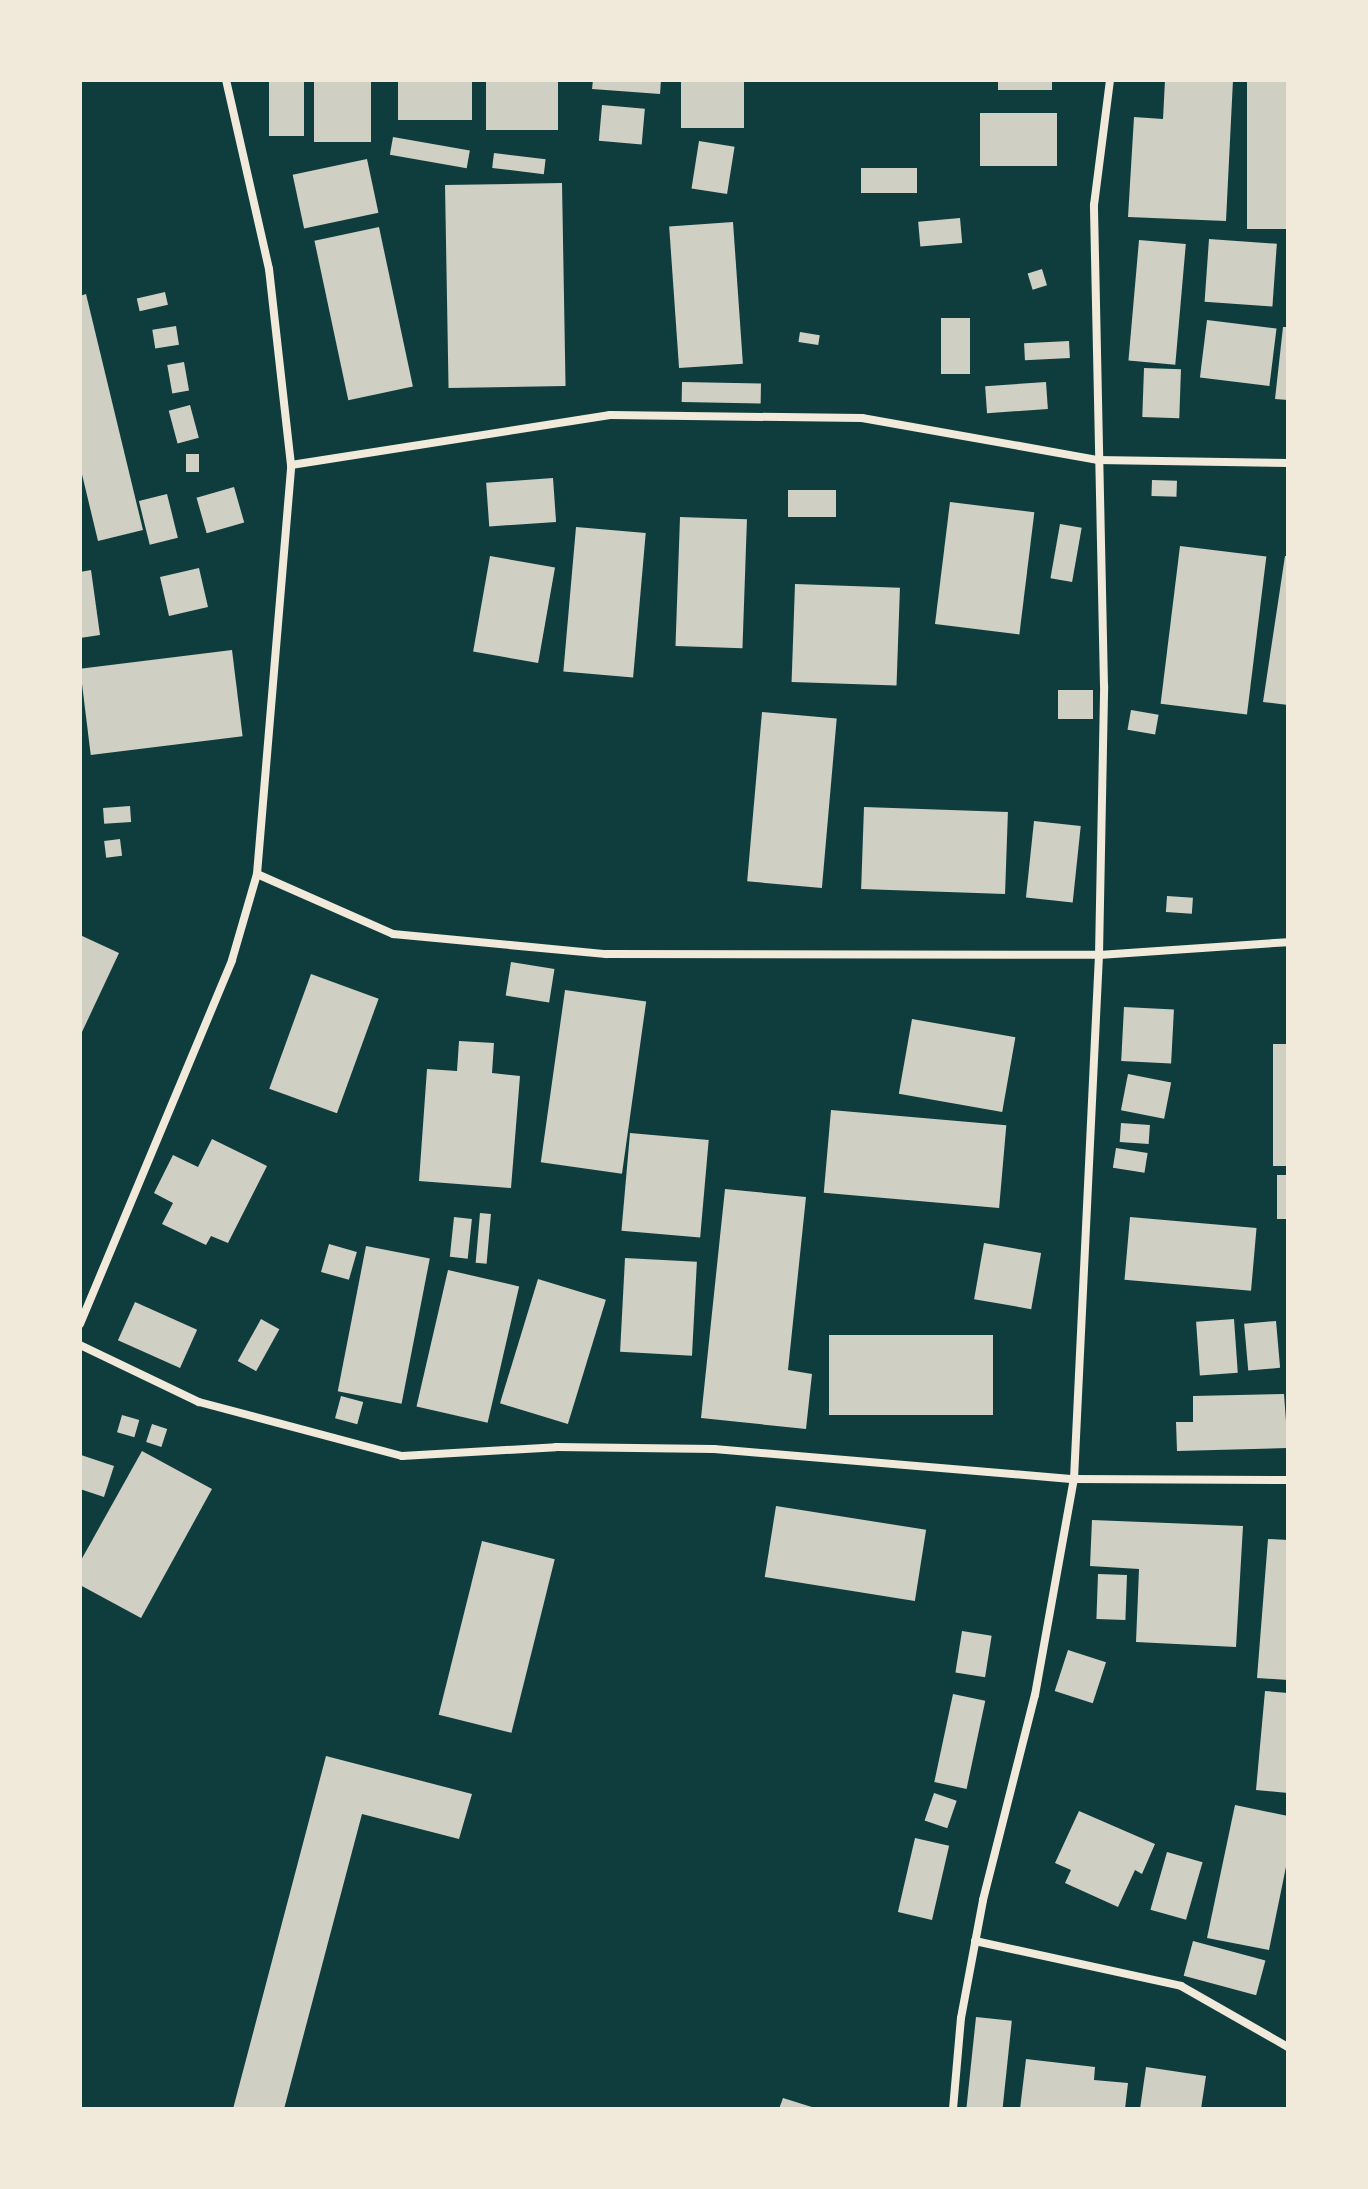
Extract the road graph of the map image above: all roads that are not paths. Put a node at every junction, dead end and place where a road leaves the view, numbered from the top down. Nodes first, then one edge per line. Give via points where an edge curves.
1 (226, 80) edge
2 (1110, 80) edge
3 (1098, 460) junction
4 (1288, 463) edge
5 (291, 465) junction
6 (257, 874) junction
7 (1288, 942) edge
8 (1099, 955) junction
9 (80, 1324) edge
10 (80, 1345) edge
11 (1074, 1479) junction
12 (1288, 1480) edge
13 (975, 1941) junction
14 (1288, 2047) edge
15 (953, 2109) edge

1 - 5 street via 269,269
2 - 3 street via 1094,205
3 - 4 street
3 - 5 street via 862,418 610,415
3 - 8 street via 1104,686
5 - 6 street
6 - 8 street via 393,934 606,954
6 - 9 street via 232,960
7 - 8 street
8 - 11 street
10 - 11 street via 199,1402 402,1456 556,1447 714,1449
11 - 12 street
11 - 13 street via 1035,1695
13 - 14 street via 1181,1986
13 - 15 street

